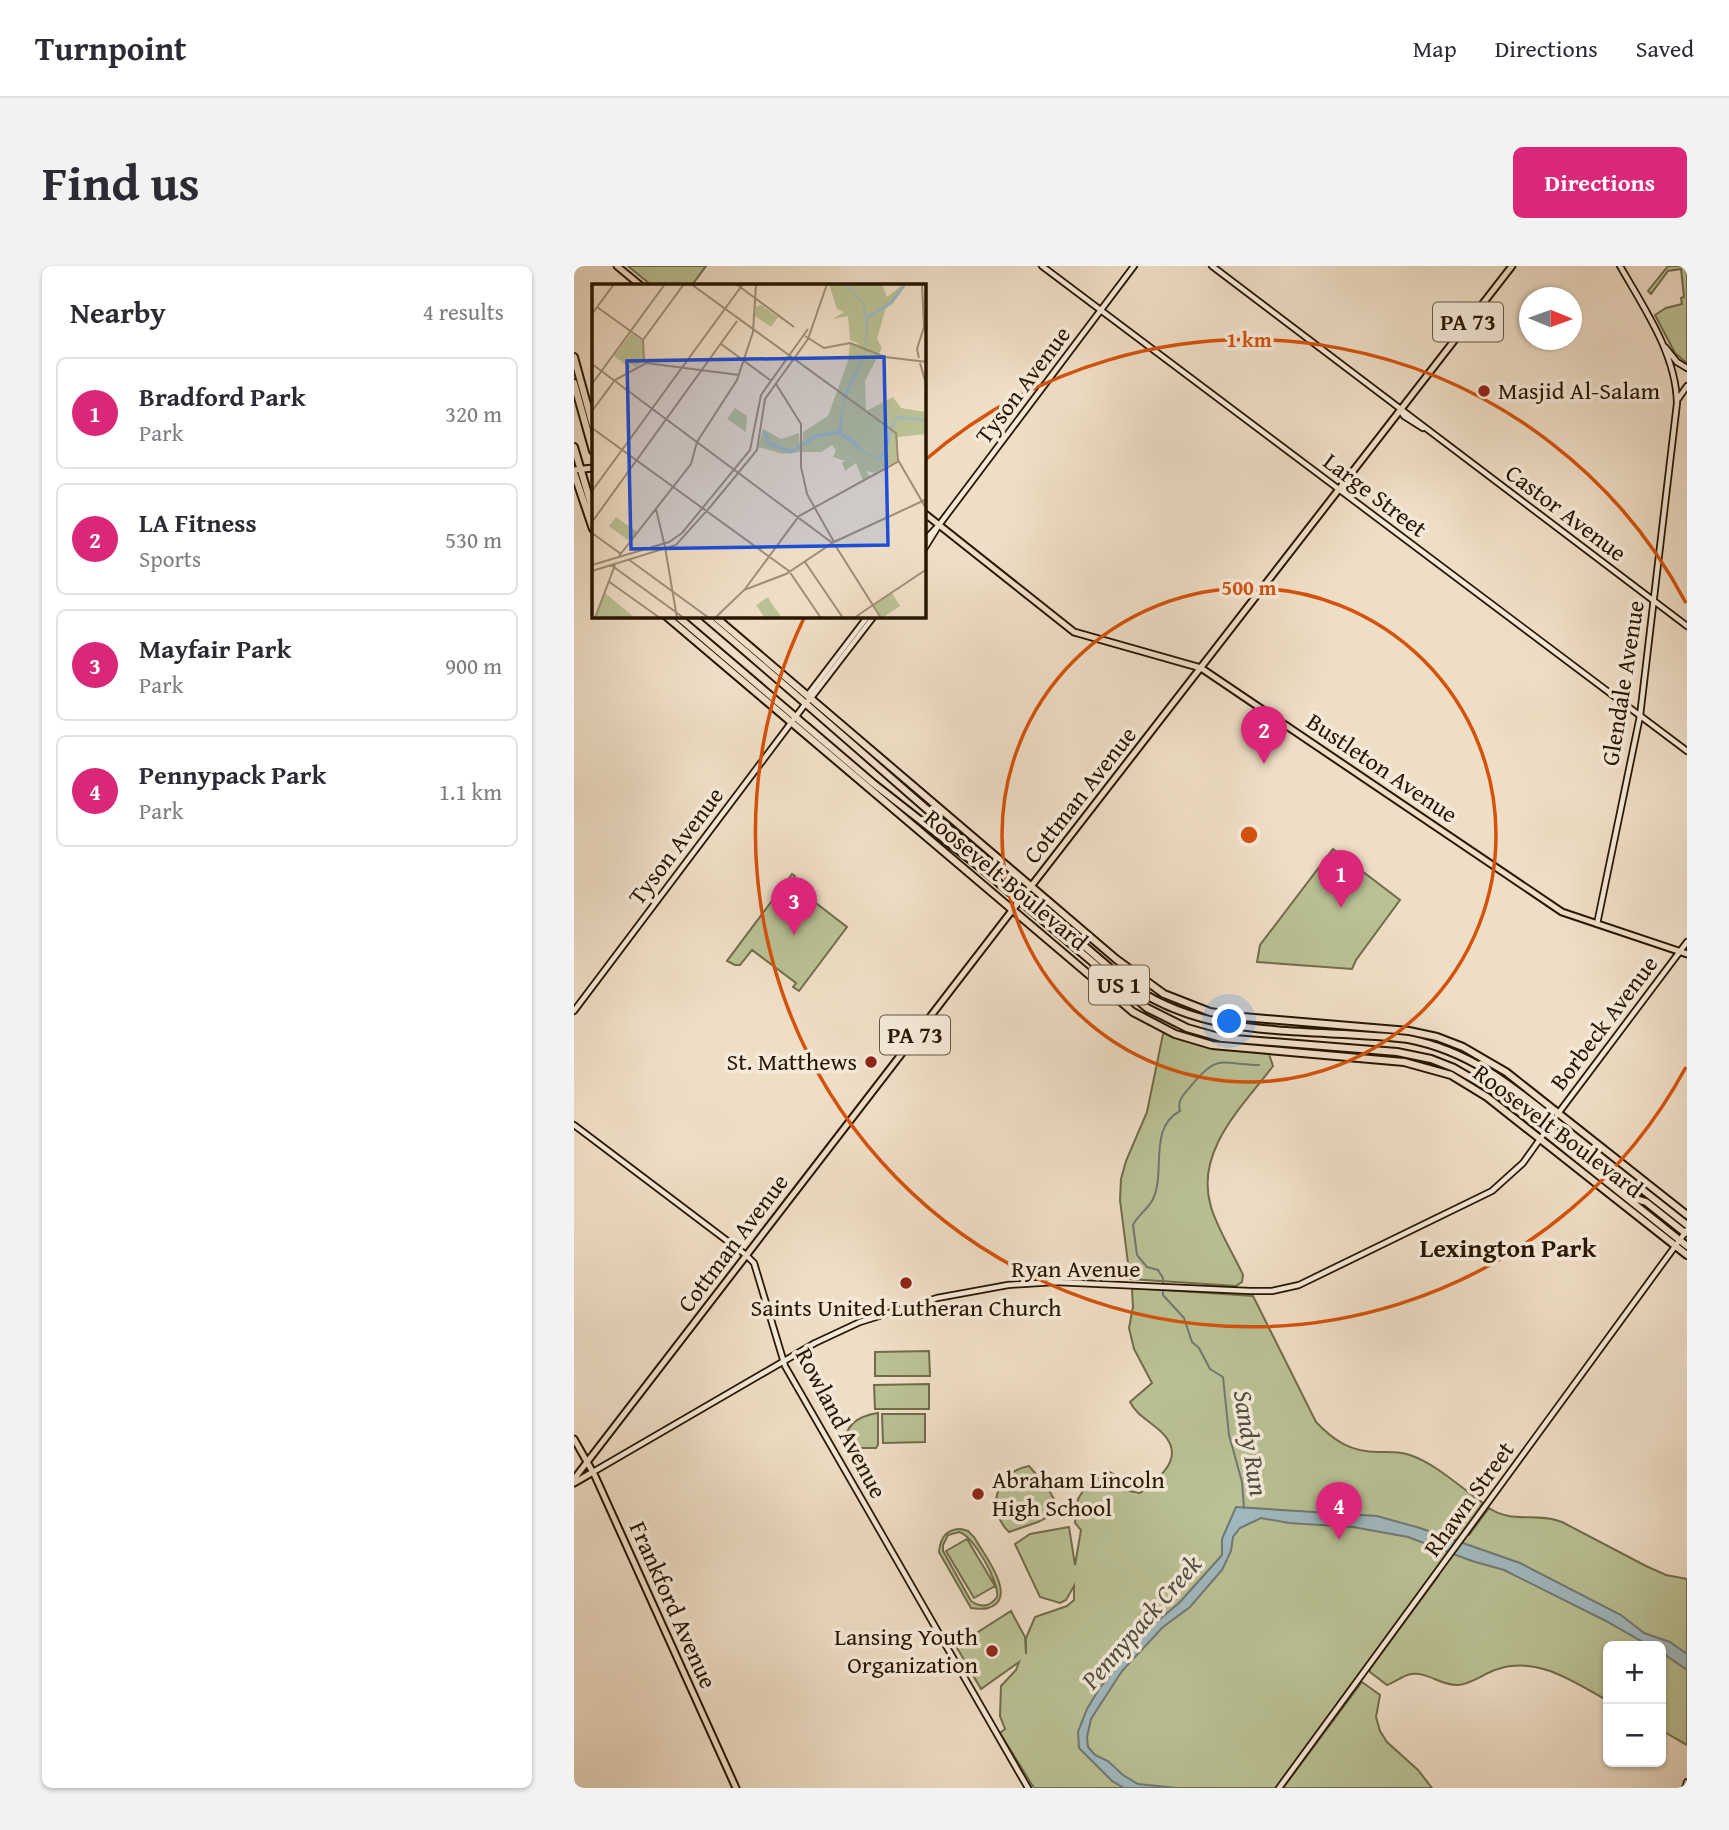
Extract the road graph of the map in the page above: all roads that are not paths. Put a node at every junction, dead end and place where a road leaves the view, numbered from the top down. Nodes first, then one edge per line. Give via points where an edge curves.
1 (617, 266) edge
2 (1042, 266) edge
3 (1134, 266) edge
4 (1212, 266) edge
5 (1512, 266) edge
6 (1620, 266) edge
7 (639, 284) edge
8 (1101, 310) junction
9 (1659, 337) junction
10 (574, 357) edge
11 (1686, 367) edge
12 (1674, 378) junction
13 (574, 383) edge
14 (1687, 385) edge
15 (1677, 403) junction
16 (1399, 410) junction
17 (592, 422) edge
18 (574, 447) edge
19 (592, 447) edge
20 (576, 473) edge
21 (1339, 489) junction
22 (577, 493) edge
23 (592, 509) edge
24 (926, 515) edge
25 (939, 525) junction
26 (592, 527) edge
27 (926, 539) edge
28 (926, 546) edge
29 (1653, 601) junction
30 (668, 618) edge
31 (679, 618) edge
32 (707, 618) edge
33 (716, 618) edge
34 (867, 618) edge
35 (872, 618) edge
36 (1687, 626) edge
37 (841, 655) junction
38 (1201, 668) junction
39 (808, 699) junction
40 (1640, 716) junction
41 (793, 719) junction
42 (836, 729) junction
43 (1687, 751) edge
44 (876, 754) junction
45 (914, 816) junction
46 (940, 848) junction
47 (1029, 889) junction
48 (1015, 907) junction
49 (1597, 925) junction
50 (1687, 942) edge
51 (1680, 952) junction
52 (1687, 954) edge
53 (1116, 959) junction
54 (1154, 1000) junction
55 (574, 1010) edge
56 (1317, 1023) junction
57 (1276, 1028) junction
58 (1370, 1050) junction
59 (1338, 1056) junction
60 (1558, 1113) junction
61 (574, 1125) edge
62 (1549, 1126) junction
63 (1541, 1139) junction
64 (1604, 1149) junction
65 (1621, 1173) junction
66 (1609, 1183) junction
67 (1626, 1207) junction
68 (1687, 1215) edge
69 (1687, 1224) edge
70 (1683, 1237) edge
71 (1687, 1245) edge
72 (746, 1255) junction
73 (1687, 1255) edge
74 (784, 1361) junction
75 (574, 1439) edge
76 (588, 1462) junction
77 (593, 1472) junction
78 (574, 1481) edge
79 (1687, 1782) edge
80 (736, 1788) edge
81 (1028, 1788) edge
82 (1279, 1788) edge
83 (1685, 1788) edge

1 - 7 main road
2 - 8 street, Large Street
3 - 8 street, Tyson Avenue
4 - 16 street, Castor Avenue
5 - 16 main road, Cottman Avenue / PA 73
6 - 9 street, Glendale Avenue
8 - 21 street, Large Street
8 - 25 street, Tyson Avenue
9 - 11 street, Glendale Avenue
9 - 12 street, Glendale Avenue
10 - 17 highway
11 - 12 street via 1677,369
12 - 14 street
12 - 15 street, Glendale Avenue
13 - 19 highway
14 - 15 street, Glendale Avenue
15 - 29 street, Glendale Avenue
16 - 21 main road, Cottman Avenue / PA 73
16 - 29 street, Castor Avenue
18 - 20 highway
20 - 22 highway
20 - 23 highway
21 - 38 main road, Cottman Avenue / PA 73
21 - 40 street, Large Street
22 - 26 highway
24 - 25 main road, Bustleton Avenue
25 - 27 street, Tyson Avenue
25 - 28 street, Tyson Avenue
25 - 38 main road, Bustleton Avenue via 1074,632
29 - 36 street, Castor Avenue
29 - 40 street, Glendale Avenue
30 - 41 highway, Roosevelt Boulevard / US 1
31 - 41 highway, Roosevelt Boulevard / US 1
32 - 39 highway, Roosevelt Boulevard / US 1
33 - 39 highway, Roosevelt Boulevard / US 1
34 - 37 street, Tyson Avenue
35 - 37 street, Tyson Avenue
37 - 39 street, Tyson Avenue
38 - 47 main road, Cottman Avenue / PA 73
38 - 49 main road, Bustleton Avenue via 1551,905
39 - 41 street, Tyson Avenue
39 - 42 highway, Roosevelt Boulevard / US 1
39 - 44 highway, Roosevelt Boulevard / US 1
40 - 43 street, Large Street
40 - 49 street, Glendale Avenue
41 - 45 highway, Roosevelt Boulevard / US 1
41 - 46 highway, Roosevelt Boulevard / US 1
41 - 55 street, Tyson Avenue
42 - 44 highway
42 - 54 highway, Roosevelt Boulevard / US 1 via 1010,883
44 - 47 highway, Roosevelt Boulevard / US 1
45 - 46 highway
45 - 58 highway, Roosevelt Boulevard / US 1 via 1162,1017 1222,1038
46 - 48 highway, Roosevelt Boulevard / US 1
47 - 48 main road, Cottman Avenue / PA 73, bridge
47 - 53 highway, Roosevelt Boulevard / US 1
48 - 59 highway, Roosevelt Boulevard / US 1 via 1125,1006 1160,1027 1221,1046
48 - 72 main road, Cottman Avenue / PA 73
49 - 51 main road, Bustleton Avenue
50 - 51 street, Borbeck Avenue
51 - 52 main road, Bustleton Avenue
51 - 60 street, Borbeck Avenue
53 - 54 highway
53 - 56 highway, Roosevelt Boulevard / US 1 via 1157,990 1202,1010
54 - 57 highway, Roosevelt Boulevard / US 1 via 1203,1020
56 - 57 highway
56 - 60 highway, Roosevelt Boulevard / US 1 via 1409,1031 1454,1043 1498,1066
57 - 62 highway, Roosevelt Boulevard / US 1 via 1398,1038 1443,1048 1493,1073
58 - 59 highway
58 - 62 highway, Roosevelt Boulevard / US 1 via 1438,1061 1497,1094 1515,1097
59 - 63 highway, Roosevelt Boulevard / US 1 via 1404,1062 1443,1072 1480,1092
60 - 62 street, Borbeck Avenue
60 - 64 highway, Roosevelt Boulevard / US 1
61 - 72 street, Rowland Avenue
62 - 63 street, Ryan Avenue
62 - 65 highway, Roosevelt Boulevard via 1583,1154 1604,1160
62 - 66 highway, Roosevelt Boulevard / US 1
63 - 67 highway, Roosevelt Boulevard / US 1
63 - 74 street, Ryan Avenue via 1492,1191 1299,1285 1261,1291 1055,1282 1008,1285 903,1307 860,1322
64 - 65 highway
64 - 68 highway, Roosevelt Boulevard / US 1
65 - 69 highway, Roosevelt Boulevard
66 - 67 highway
66 - 70 highway, Roosevelt Boulevard / US 1 via 1646,1202
67 - 70 highway, Roosevelt Boulevard / US 1
70 - 71 highway, Roosevelt Boulevard / US 1
70 - 73 highway, Roosevelt Boulevard / US 1
70 - 82 street, Rhawn Street
72 - 74 street, Rowland Avenue via 756,1267
72 - 76 main road, Cottman Avenue / PA 73
74 - 77 street, Ryan Avenue
74 - 81 street, Rowland Avenue
75 - 76 main road, Frankford Avenue
76 - 77 main road, Frankford Avenue
76 - 78 main road, Cottman Avenue / PA 73
77 - 78 main road
77 - 80 main road, Frankford Avenue
79 - 83 street

